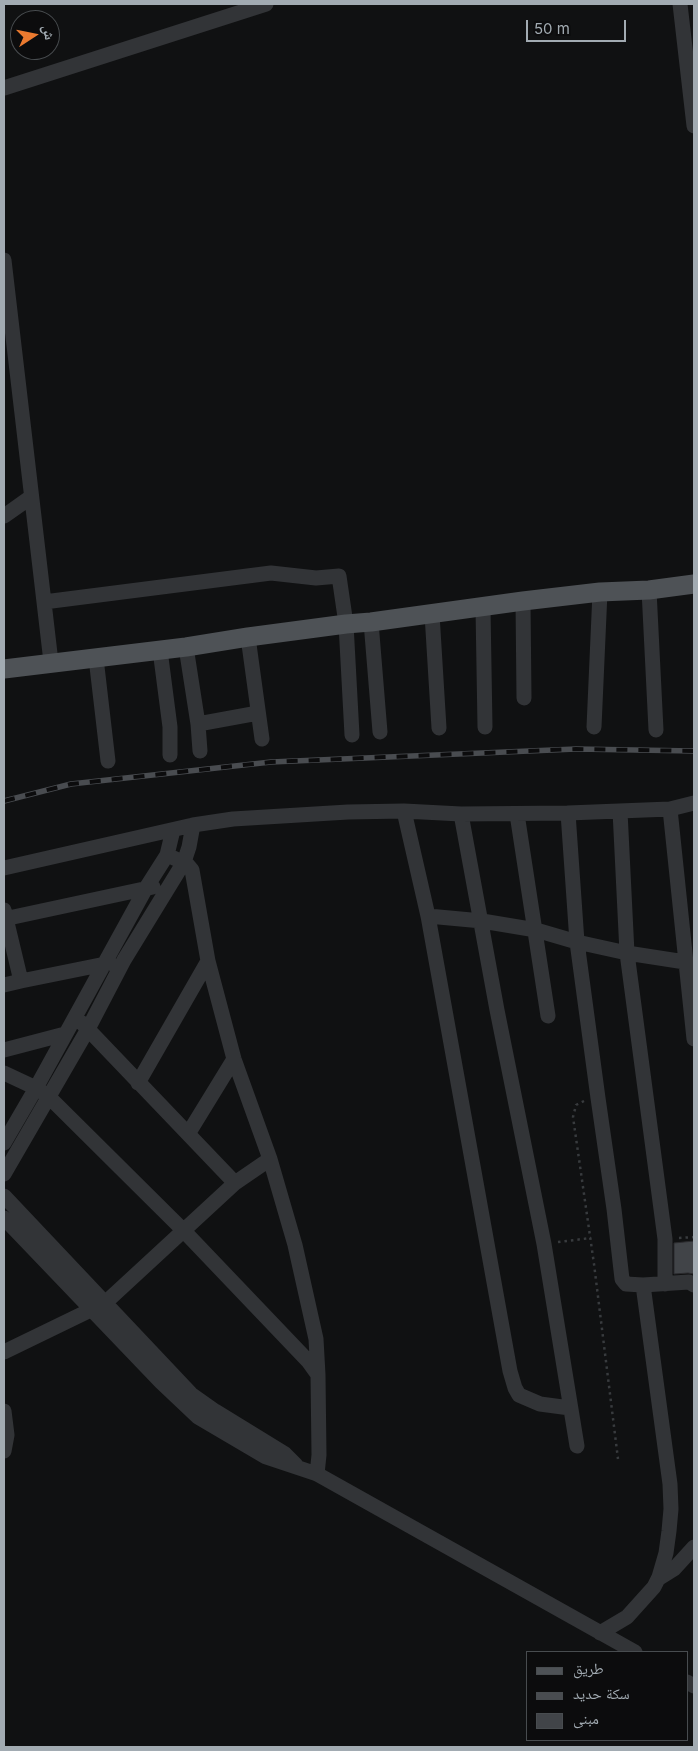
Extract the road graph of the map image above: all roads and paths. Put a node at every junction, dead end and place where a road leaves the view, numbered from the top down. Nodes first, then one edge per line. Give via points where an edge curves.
1 (266, 4) edge
2 (680, 4) edge
3 (4, 88) edge
4 (692, 94) edge
5 (694, 126) edge
6 (4, 260) edge
7 (31, 497) junction
8 (4, 516) edge
9 (694, 584) edge
10 (649, 590) junction
11 (600, 592) junction
12 (523, 601) junction
13 (44, 602) junction
14 (483, 608) junction
15 (432, 614) junction
16 (371, 622) junction
17 (346, 624) junction
18 (248, 637) junction
19 (186, 647) junction
20 (160, 650) junction
21 (96, 658) junction
22 (51, 662) junction
23 (4, 669) edge
24 (524, 698) dead end
25 (258, 713) junction
26 (198, 724) junction
27 (485, 727) dead end
28 (439, 728) dead end
29 (594, 728) dead end
30 (656, 730) dead end
31 (380, 732) dead end
32 (352, 735) dead end
33 (262, 739) dead end
34 (200, 751) dead end
35 (170, 755) dead end
36 (108, 761) dead end
37 (694, 803) edge
38 (670, 809) junction
39 (404, 811) junction
40 (620, 811) junction
41 (568, 813) junction
42 (461, 814) junction
43 (517, 814) junction
44 (193, 825) junction
45 (173, 830) junction
46 (167, 855) junction
47 (184, 862) junction
48 (4, 868) edge
49 (169, 884) junction
50 (146, 888) junction
51 (4, 916) edge
52 (428, 916) junction
53 (482, 920) junction
54 (536, 930) junction
55 (577, 942) junction
56 (627, 952) junction
57 (124, 960) junction
58 (208, 961) junction
59 (685, 962) junction
60 (105, 964) junction
61 (21, 981) junction
62 (4, 985) edge
63 (548, 1016) dead end
64 (76, 1017) junction
65 (88, 1029) junction
66 (65, 1034) junction
67 (694, 1039) edge
68 (4, 1050) edge
69 (234, 1059) junction
70 (4, 1073) edge
71 (138, 1083) junction
72 (42, 1092) junction
73 (598, 1098) junction
74 (188, 1134) junction
75 (4, 1143) edge
76 (270, 1159) junction
77 (4, 1174) edge
78 (235, 1183) junction
79 (4, 1196) edge
80 (4, 1218) edge
81 (183, 1230) junction
82 (591, 1238) junction
83 (544, 1244) junction
84 (665, 1284) junction
85 (643, 1285) junction
86 (694, 1285) edge
87 (98, 1306) junction
88 (4, 1352) edge
89 (318, 1375) junction
90 (570, 1408) junction
91 (4, 1411) edge
92 (576, 1446) dead end
93 (4, 1451) edge
94 (618, 1459) dead end
95 (317, 1474) junction
96 (694, 1547) edge
97 (658, 1579) junction
98 (600, 1633) junction
99 (633, 1651) edge

1 - 3 street
2 - 4 street
4 - 5 street
6 - 7 street
7 - 8 street
7 - 13 street
9 - 10 main road
10 - 11 main road
10 - 30 street
11 - 12 main road
11 - 29 street
12 - 14 main road
12 - 24 street
13 - 17 street via 271,573 316,578 339,576
13 - 22 street
14 - 15 main road
14 - 27 street
15 - 16 main road
15 - 28 street
16 - 17 main road
16 - 31 street
17 - 18 main road
17 - 32 street
18 - 19 main road
18 - 25 street
19 - 20 main road
19 - 26 street
20 - 21 main road
20 - 35 street via 170,727
21 - 22 main road
21 - 36 street
22 - 23 main road
25 - 26 street
25 - 33 street
26 - 34 street
37 - 38 street
38 - 40 street
38 - 59 street
39 - 42 street
39 - 44 street via 338,812
39 - 52 street
40 - 41 street
40 - 56 street
41 - 43 street
41 - 55 street
42 - 43 street
42 - 53 street
43 - 54 street
44 - 45 street
44 - 47 street
45 - 46 street
45 - 48 street
46 - 47 street
46 - 50 street
47 - 49 street
47 - 58 street via 192,870
49 - 50 street
49 - 57 street
50 - 51 street
50 - 60 street
51 - 61 street
52 - 53 street
52 - 90 street via 512,1378 519,1394 526,1399
53 - 54 street
53 - 83 street
54 - 55 street
54 - 63 street
55 - 56 street
55 - 73 street
56 - 59 street
56 - 84 street via 665,1239
57 - 60 street
57 - 65 street
58 - 69 street
58 - 71 street
59 - 67 street
60 - 61 street
60 - 64 street
61 - 62 street
64 - 65 street
64 - 66 street
65 - 71 street
65 - 72 street
66 - 68 street
66 - 72 street
69 - 74 street
69 - 76 street
70 - 72 street
71 - 74 street
72 - 75 street
72 - 77 street
72 - 81 street
73 - 82 path via 579,1102 573,1117
73 - 85 street via 622,1279 626,1284
74 - 78 street
76 - 78 street
76 - 89 street via 296,1245 316,1339
78 - 81 street
79 - 87 street
80 - 87 street
81 - 87 street
81 - 89 street
82 - 83 path
82 - 94 path
83 - 90 street
84 - 85 street
84 - 86 street via 689,1282
85 - 97 street via 670,1484 669,1531
87 - 88 street
87 - 95 street via 178,1399 198,1417 266,1456
89 - 95 street
90 - 92 street
91 - 93 street via 7,1435
95 - 98 street
96 - 97 street via 674,1569
97 - 98 street via 654,1588 626,1617
98 - 99 street

